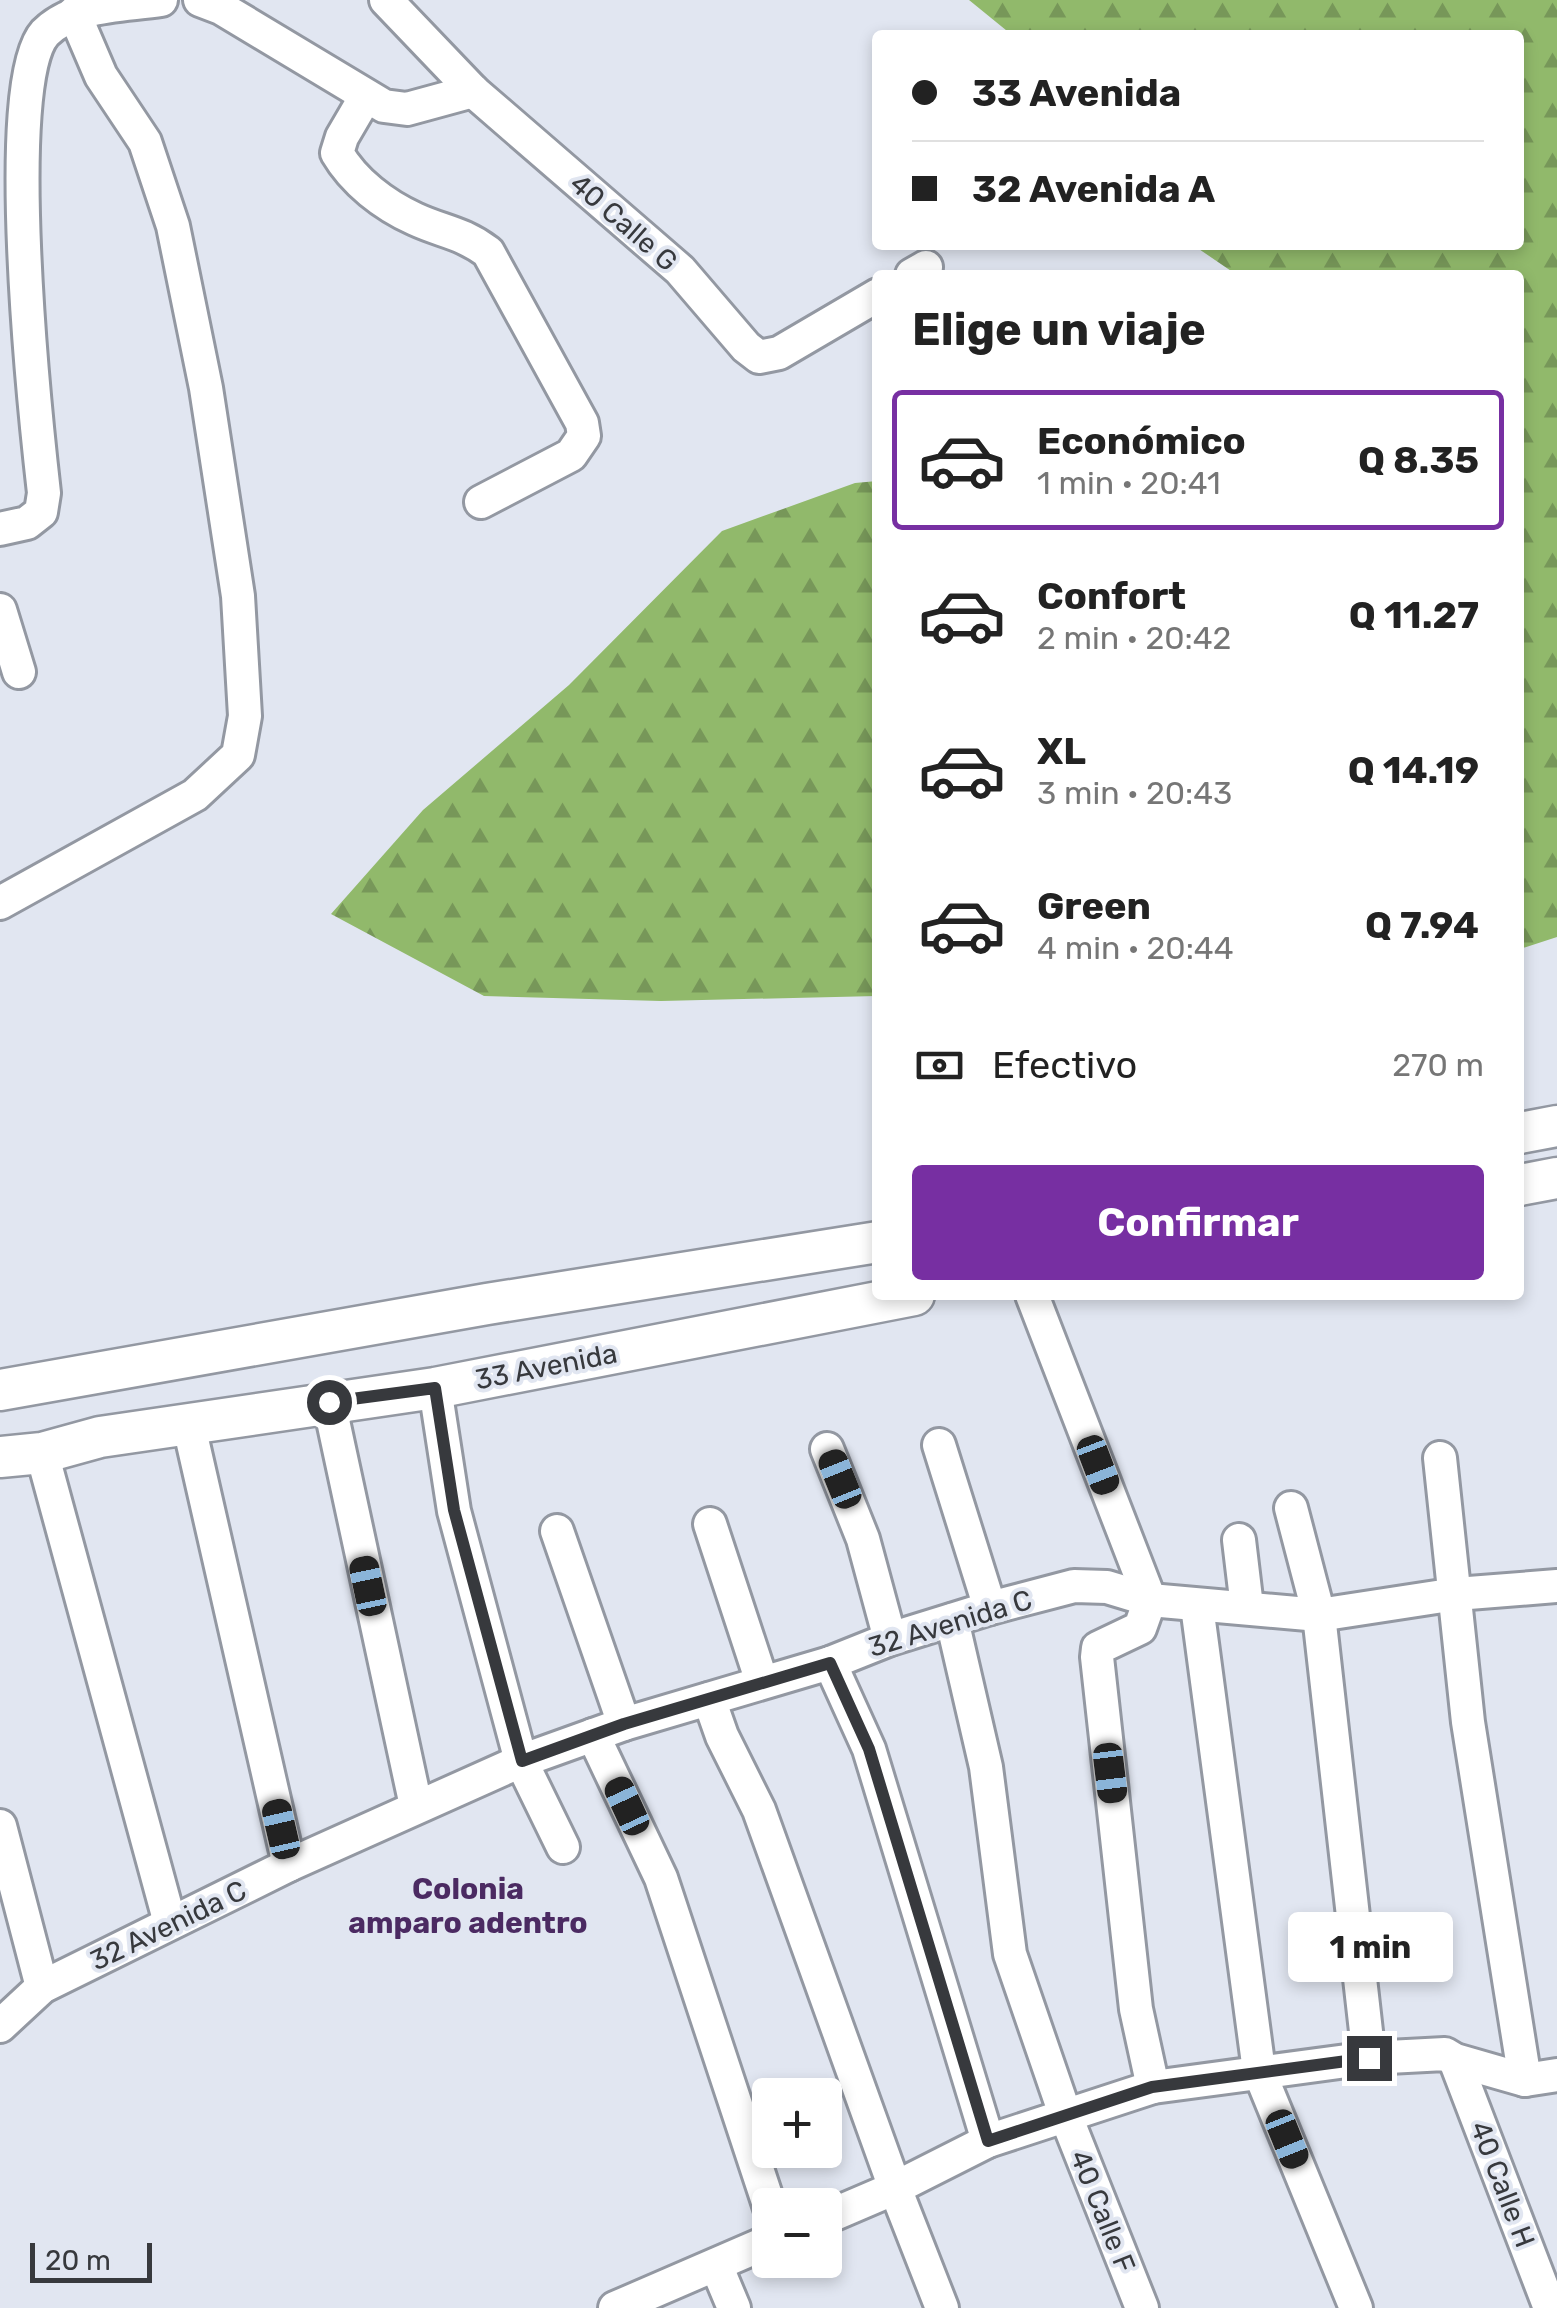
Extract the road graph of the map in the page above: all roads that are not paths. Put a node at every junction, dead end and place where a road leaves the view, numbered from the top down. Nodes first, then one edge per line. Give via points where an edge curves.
1 (161, 0) edge
2 (200, 0) edge
3 (386, 0) edge
4 (74, 13) junction
5 (474, 91) junction
6 (366, 96) junction
7 (872, 298) edge
8 (481, 502) dead end
9 (0, 529) edge
10 (0, 610) edge
11 (19, 672) dead end
12 (0, 902) edge
13 (1557, 1126) edge
14 (1524, 1131) edge
15 (1557, 1178) edge
16 (1524, 1183) edge
17 (872, 1243) edge
18 (888, 1300) edge
19 (1034, 1300) edge
20 (90, 1373) junction
21 (435, 1388) junction
22 (0, 1390) edge
23 (329, 1402) junction
24 (190, 1426) junction
25 (100, 1437) junction
26 (938, 1445) dead end
27 (828, 1448) dead end
28 (42, 1453) junction
29 (0, 1457) edge
30 (1440, 1458) dead end
31 (1292, 1508) dead end
32 (710, 1524) dead end
33 (557, 1531) dead end
34 (1239, 1540) dead end
35 (1557, 1586) edge
36 (1456, 1594) junction
37 (1150, 1600) junction
38 (1197, 1606) junction
39 (1247, 1607) junction
40 (990, 1608) junction
41 (1319, 1615) junction
42 (952, 1620) junction
43 (890, 1639) junction
44 (830, 1663) junction
45 (762, 1682) junction
46 (708, 1700) junction
47 (608, 1730) junction
48 (522, 1761) junction
49 (416, 1806) junction
50 (0, 1826) edge
51 (562, 1847) dead end
52 (290, 1865) junction
53 (170, 1922) junction
54 (42, 1986) junction
55 (0, 2026) edge
56 (1369, 2058) junction
57 (1455, 2060) junction
58 (1259, 2071) junction
59 (1541, 2078) edge
60 (1152, 2087) junction
61 (1065, 2114) junction
62 (988, 2141) junction
63 (763, 2188) edge
64 (895, 2188) junction
65 (842, 2211) edge
66 (752, 2249) edge
67 (716, 2265) junction
68 (616, 2308) edge
69 (734, 2308) edge
70 (942, 2308) edge
71 (1142, 2308) edge
72 (1356, 2308) edge
73 (1550, 2308) edge

1 - 4 street
2 - 6 street
3 - 5 street, 40 Calle G
4 - 9 street via 32,49 20,133 26,328 44,493 41,512 26,524
4 - 12 street via 101,76 145,142 174,226 236,578 245,716 238,755 196,795
5 - 6 street via 407,109
5 - 7 street, 40 Calle G via 680,270 759,357
6 - 8 street via 337,153 346,168 382,202 488,252 582,422 584,436 571,455
10 - 11 street
13 - 14 street
15 - 16 street
17 - 20 street
18 - 21 street, 33 Avenida
19 - 37 street
20 - 22 street
20 - 25 street
21 - 23 street, 33 Avenida
21 - 48 street via 454,1510
23 - 24 street, 33 Avenida
23 - 49 street
24 - 25 street, 33 Avenida
24 - 52 street
25 - 28 street, 33 Avenida
26 - 40 street
27 - 43 street via 863,1539
28 - 29 street, 33 Avenida
28 - 53 street
30 - 36 street
31 - 41 street
32 - 45 street
33 - 47 street
34 - 39 street
35 - 36 street, 32 Avenida C
36 - 41 street, 32 Avenida C
36 - 59 street via 1468,1722
37 - 38 street, 32 Avenida C
37 - 40 street, 32 Avenida C via 1108,1587 1074,1586
37 - 60 street via 1140,1628 1106,1642 1098,1657 1136,2008
38 - 39 street, 32 Avenida C
38 - 58 street
39 - 41 street, 32 Avenida C
40 - 42 street, 32 Avenida C
41 - 56 street
42 - 43 street, 32 Avenida C
42 - 61 street, 40 Calle F via 986,1767 1010,1954
43 - 44 street, 32 Avenida C
44 - 45 street, 32 Avenida C
44 - 62 street via 869,1749
45 - 46 street, 32 Avenida C
46 - 47 street, 32 Avenida C
46 - 64 street via 758,1810
47 - 48 street, 32 Avenida C
47 - 63 street
48 - 49 street, 32 Avenida C
48 - 51 street
49 - 52 street, 32 Avenida C
50 - 54 street
52 - 53 street, 32 Avenida C
53 - 54 street, 32 Avenida C
54 - 55 street, 32 Avenida C
56 - 57 street via 1444,2054
56 - 58 street
57 - 59 street
57 - 73 street, 40 Calle H
58 - 60 street
58 - 72 street
60 - 61 street
61 - 62 street
61 - 71 street, 40 Calle F
62 - 64 street
64 - 65 street
64 - 70 street
66 - 67 street
67 - 68 street
67 - 69 street

